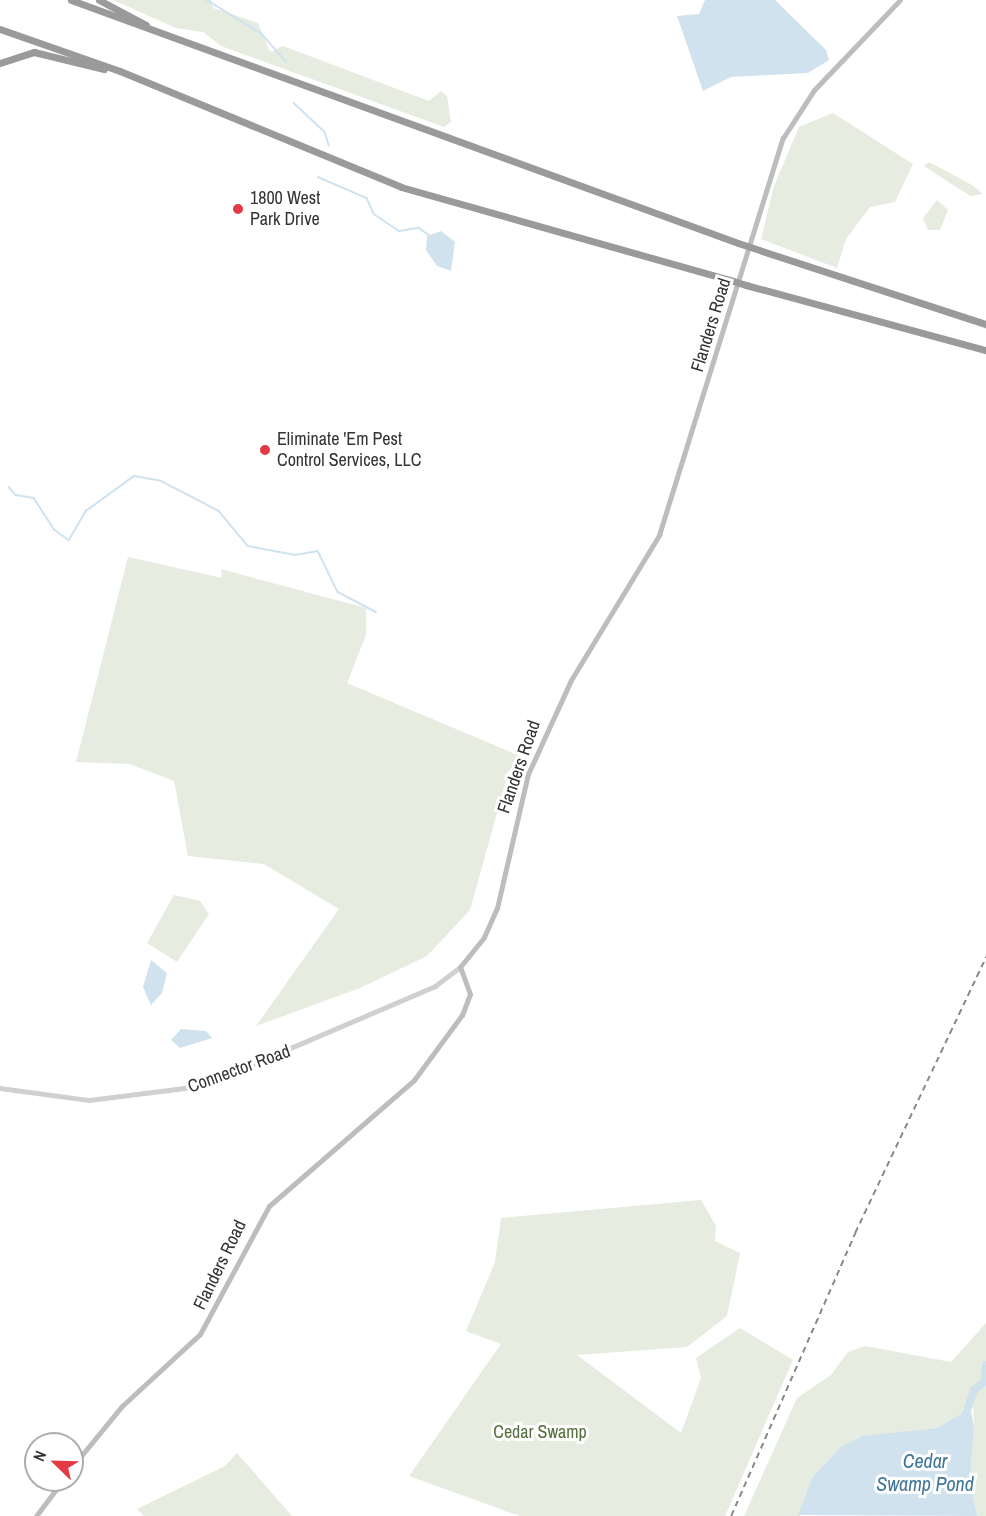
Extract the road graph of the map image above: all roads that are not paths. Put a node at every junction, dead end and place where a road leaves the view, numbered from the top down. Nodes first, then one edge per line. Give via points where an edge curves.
1 (70, 0) edge
2 (99, 0) edge
3 (900, 0) edge
4 (0, 29) edge
5 (190, 45) junction
6 (0, 63) edge
7 (137, 77) junction
8 (986, 324) edge
9 (986, 350) edge
10 (460, 967) junction
11 (0, 1088) edge
12 (84, 1452) edge
13 (54, 1492) edge
14 (36, 1516) edge

1 - 5 highway
2 - 5 highway
3 - 10 main road, Flanders Road via 809,96 783,138 659,535 549,723 519,803 497,908 484,937
4 - 7 highway
5 - 8 highway, bridge via 738,243
6 - 7 highway via 16,54 39,52
7 - 9 highway, bridge via 402,187
10 - 11 street, Connector Road via 435,986 300,1047 194,1088 89,1100
10 - 12 main road, Flanders Road via 469,999 433,1059 275,1199 252,1230 200,1334 122,1406
13 - 14 main road

